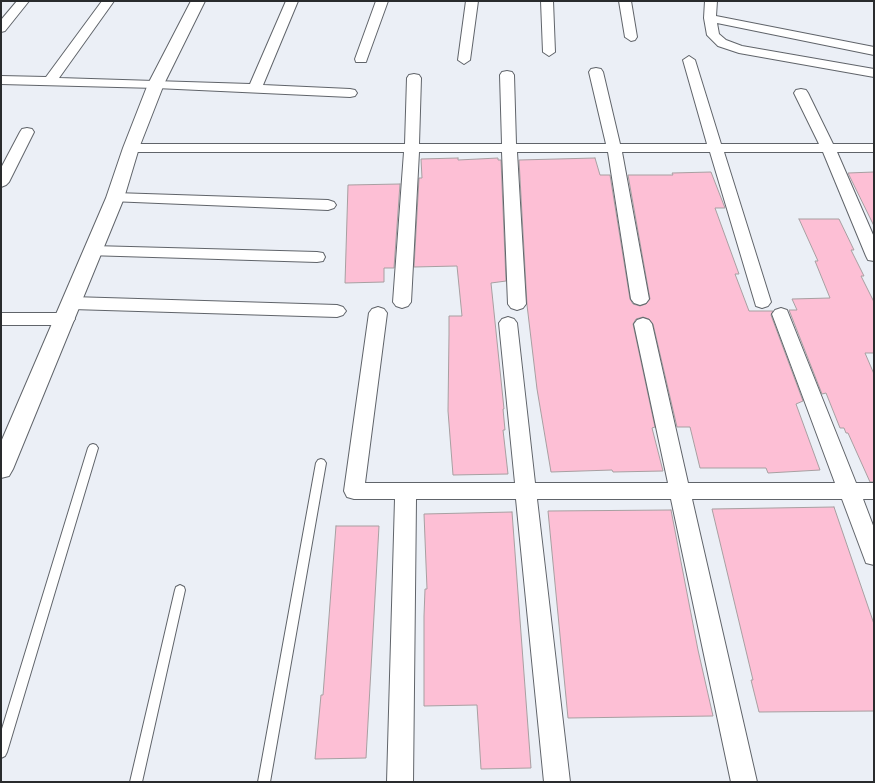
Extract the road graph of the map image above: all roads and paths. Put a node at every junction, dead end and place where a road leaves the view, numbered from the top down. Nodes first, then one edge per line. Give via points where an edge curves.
1 (23, 1) edge
2 (108, 1) edge
3 (198, 1) edge
4 (292, 1) edge
5 (382, 1) edge
6 (472, 1) edge
7 (547, 1) edge
8 (625, 1) edge
9 (711, 1) edge
10 (710, 18) junction
11 (1, 28) edge
12 (631, 37) dead end
13 (874, 51) edge
14 (549, 52) dead end
15 (361, 59) dead end
16 (464, 60) dead end
17 (689, 60) dead end
18 (596, 72) dead end
19 (874, 73) edge
20 (507, 74) dead end
21 (414, 78) dead end
22 (1, 80) edge
23 (50, 81) junction
24 (156, 84) junction
25 (255, 88) junction
26 (350, 92) dead end
27 (801, 93) dead end
28 (27, 132) dead end
29 (412, 147) junction
30 (614, 147) junction
31 (131, 148) junction
32 (509, 148) junction
33 (828, 148) junction
34 (874, 148) edge
35 (717, 149) junction
36 (1, 182) edge
37 (115, 198) junction
38 (328, 205) dead end
39 (93, 251) junction
40 (874, 256) edge
41 (318, 257) dead end
42 (640, 299) dead end
43 (402, 302) dead end
44 (762, 302) dead end
45 (517, 304) dead end
46 (69, 311) junction
47 (337, 311) dead end
48 (378, 313) dead end
49 (781, 314) dead end
50 (1, 319) edge
51 (508, 323) dead end
52 (643, 324) dead end
53 (93, 448) dead end
54 (321, 463) dead end
55 (1, 469) edge
56 (526, 490) junction
57 (680, 490) junction
58 (406, 491) junction
59 (849, 491) junction
60 (874, 491) edge
61 (874, 556) edge
62 (180, 590) dead end
63 (1, 752) edge
64 (136, 782) edge
65 (264, 782) edge
66 (400, 782) edge
67 (557, 782) edge
68 (744, 782) edge

1 - 11 street
2 - 23 street
3 - 24 street
4 - 25 street
5 - 15 street
6 - 16 street
7 - 14 street
8 - 12 street
9 - 10 street
10 - 13 street
10 - 19 street via 714,35 722,43 739,49
17 - 35 street
18 - 30 street
20 - 32 street
21 - 29 street
22 - 23 street
23 - 24 street
24 - 25 street
24 - 31 street
25 - 26 street
27 - 33 street
28 - 36 street
29 - 31 street
29 - 32 street
29 - 43 street
30 - 32 street
30 - 35 street
30 - 42 street
31 - 37 street
32 - 45 street
33 - 34 street
33 - 35 street
33 - 40 street
35 - 44 street
37 - 38 street
37 - 39 street
39 - 41 street
39 - 46 street
46 - 47 street
46 - 50 street
46 - 55 street
48 - 58 street via 354,490
49 - 59 street
51 - 56 street
52 - 57 street
53 - 63 lane
54 - 65 lane
56 - 57 street
56 - 58 street
56 - 67 street
57 - 59 street
57 - 68 street
58 - 66 street
59 - 60 street
59 - 61 street
62 - 64 lane

